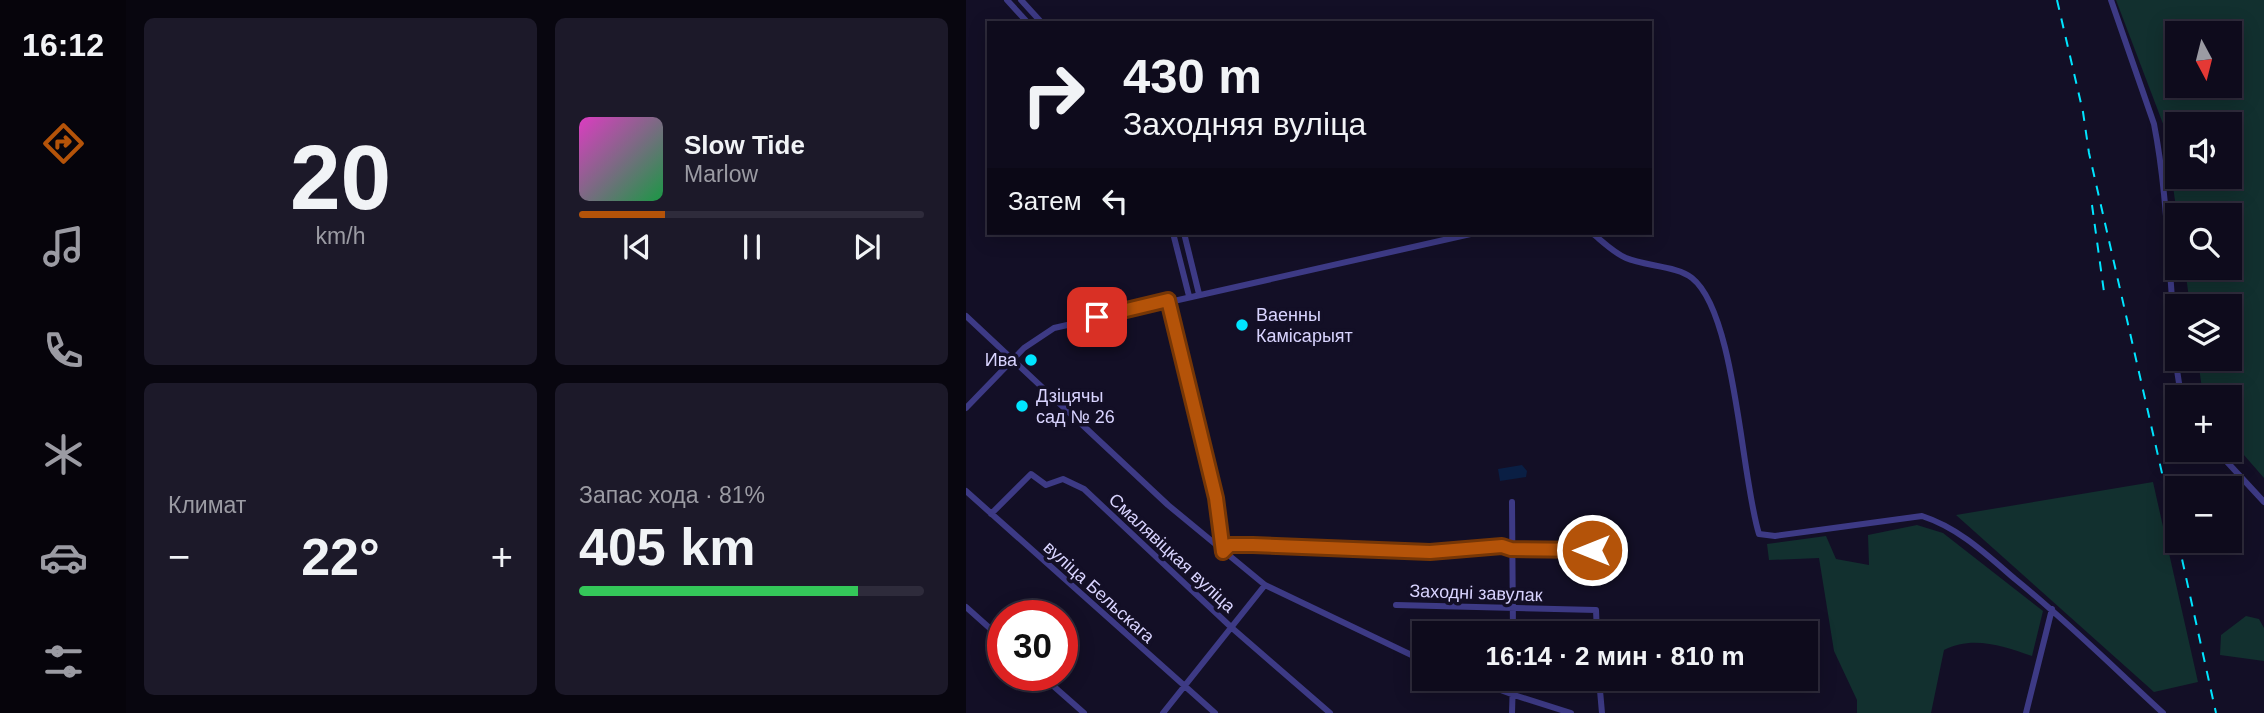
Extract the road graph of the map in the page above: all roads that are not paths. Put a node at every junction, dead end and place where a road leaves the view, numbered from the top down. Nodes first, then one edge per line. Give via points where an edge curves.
1 (1007, 0) edge
2 (1021, 0) edge
3 (2110, 0) edge
4 (1026, 21) edge
5 (1040, 21) edge
6 (1174, 235) edge
7 (1184, 235) edge
8 (1466, 235) edge
9 (1595, 235) edge
10 (1199, 294) junction
11 (1189, 296) junction
12 (1168, 300) junction
13 (966, 316) edge
14 (1010, 360) junction
15 (2180, 385) edge
16 (966, 408) edge
17 (2227, 462) edge
18 (966, 491) edge
19 (1512, 502) dead end
20 (2264, 502) edge
21 (991, 514) junction
22 (1511, 549) junction
23 (1592, 550) dead end
24 (1223, 552) junction
25 (1265, 585) junction
26 (1396, 605) dead end
27 (966, 607) edge
28 (1513, 609) junction
29 (2052, 609) junction
30 (1513, 621) edge
31 (1596, 621) edge
32 (987, 626) edge
33 (1232, 628) junction
34 (1412, 655) edge
35 (1185, 687) junction
36 (1059, 691) edge
37 (1503, 691) edge
38 (1514, 691) edge
39 (1600, 691) edge
40 (1514, 695) junction
41 (1084, 713) edge
42 (1163, 713) edge
43 (1215, 713) edge
44 (1330, 713) edge
45 (1512, 713) edge
46 (1571, 713) edge
47 (1602, 713) edge
48 (2026, 713) edge
49 (2163, 713) edge

1 - 4 street
2 - 5 street
3 - 15 street via 2157,138
6 - 11 street
7 - 10 street
8 - 10 street
9 - 29 street via 1625,258 1690,276 1702,288 1718,325 1731,377 1759,534 1774,536 1922,516 1945,524 1973,544
10 - 11 street
11 - 12 street
12 - 14 street via 1054,328
12 - 24 street via 1216,498
13 - 14 street
14 - 16 street
14 - 24 street
17 - 20 street
18 - 21 street, вуліца Бельскага
19 - 22 street
21 - 33 street, Смалявіцкая вуліца via 1031,474 1046,485 1063,479 1073,482
21 - 35 street, вуліца Бельскага
22 - 23 street
22 - 24 street via 1430,552 1230,545
22 - 28 street
24 - 25 street
25 - 33 street
25 - 34 street
26 - 28 street, Заходні завулак
27 - 32 street
28 - 30 street
28 - 31 street, Заходні завулак via 1596,610
29 - 48 street
29 - 49 street
33 - 35 street
33 - 44 street, Смалявіцкая вуліца
35 - 42 street
35 - 43 street, вуліца Бельскага
36 - 41 street
37 - 40 street
38 - 40 street
39 - 47 street
40 - 45 street
40 - 46 street

